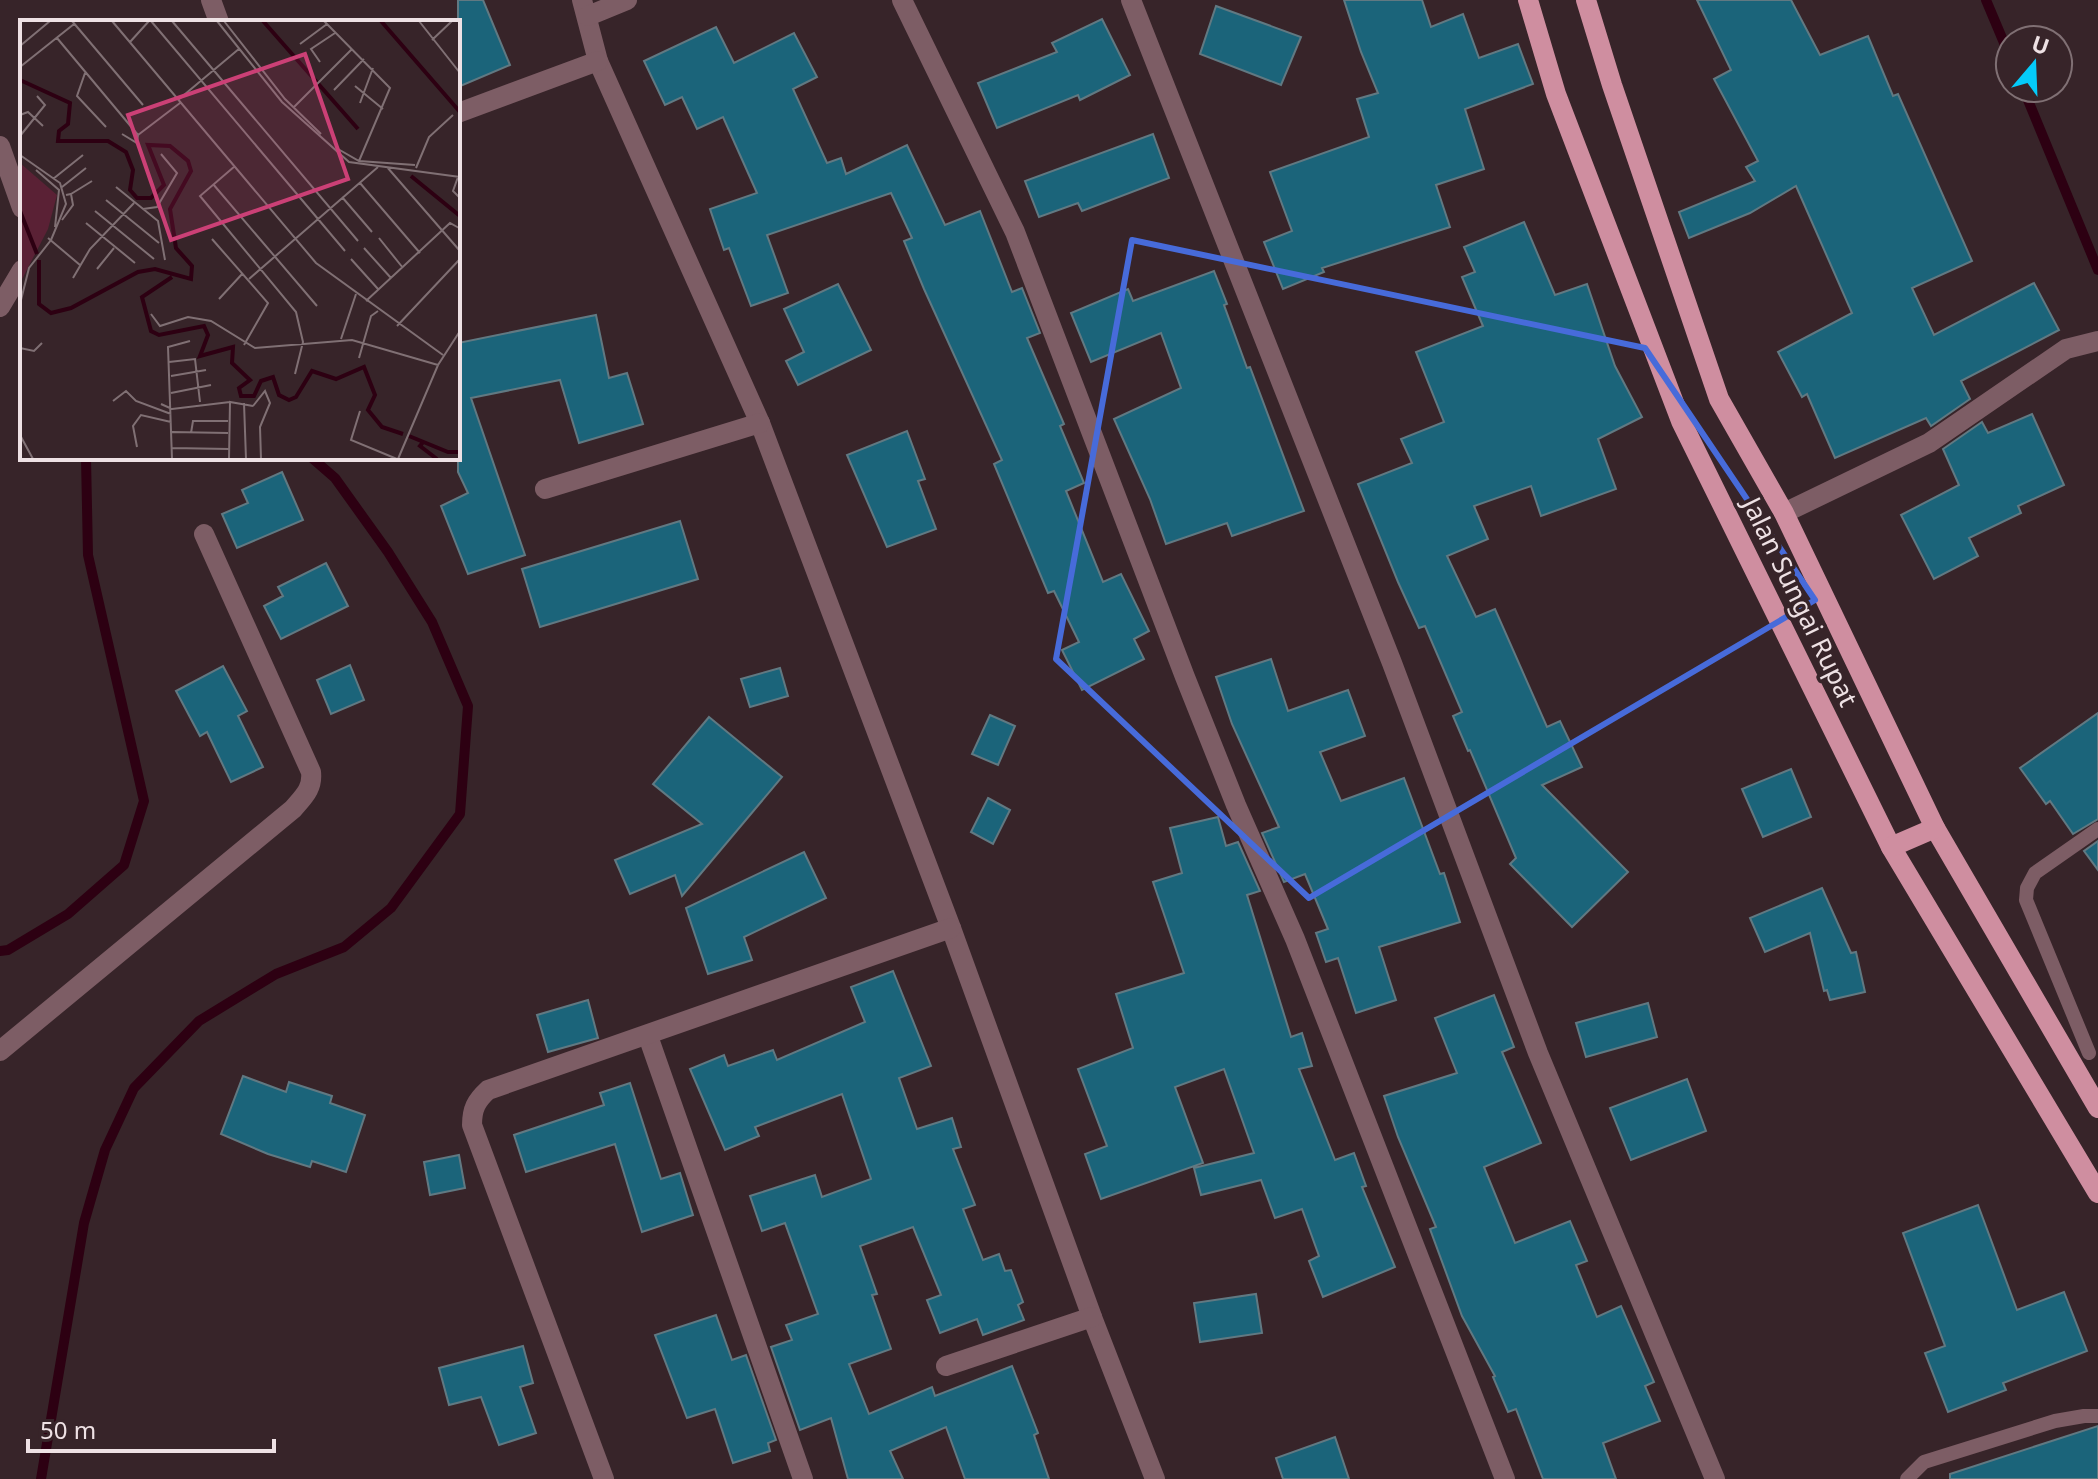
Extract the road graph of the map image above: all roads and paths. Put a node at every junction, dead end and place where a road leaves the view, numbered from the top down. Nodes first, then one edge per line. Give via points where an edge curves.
1 (211, 0) edge
2 (627, 0) edge
3 (902, 0) edge
4 (1131, 0) edge
5 (1528, 0) edge
6 (1586, 0) edge
7 (585, 8) edge
8 (218, 20) edge
9 (598, 61) junction
10 (460, 112) edge
11 (0, 146) edge
12 (20, 202) edge
13 (20, 273) edge
14 (0, 307) edge
15 (2098, 341) edge
16 (760, 423) junction
17 (545, 489) dead end
18 (1784, 513) junction
19 (204, 534) dead end
20 (1935, 828) junction
21 (2098, 829) edge
22 (1891, 847) junction
23 (951, 928) junction
24 (648, 1036) junction
25 (0, 1051) edge
26 (2086, 1055) edge
27 (2098, 1108) edge
28 (2098, 1193) edge
29 (1092, 1317) junction
30 (946, 1366) dead end
31 (2098, 1416) edge
32 (604, 1479) edge
33 (803, 1479) edge
34 (1155, 1479) edge
35 (1505, 1479) edge
36 (1715, 1479) edge
37 (1907, 1479) edge

1 - 8 street
2 - 7 street
3 - 35 street via 1015,232 1185,677 1295,939
4 - 36 street via 1392,663 1538,1053
5 - 22 main road, Jalan Sungai Rupat via 1556,94 1681,421
6 - 18 main road, Jalan Sungai Rupat via 1719,399
7 - 9 street
9 - 10 street
9 - 16 street
11 - 12 street
13 - 14 street
15 - 18 street via 2066,349 1929,443
16 - 17 street
16 - 23 street
18 - 20 main road, Jalan Sungai Rupat
19 - 25 street via 312,782 293,809
20 - 22 main road
20 - 26 main road, Jalan Sungai Rupat
21 - 26 lane via 2035,873 2026,900
22 - 28 main road, Jalan Sungai Rupat
23 - 24 street
23 - 29 street
24 - 32 street via 488,1090 472,1112 472,1125
24 - 33 street
26 - 27 main road, Jalan Sungai Rupat
29 - 30 street
29 - 34 street
31 - 37 lane via 2055,1421 1924,1462

